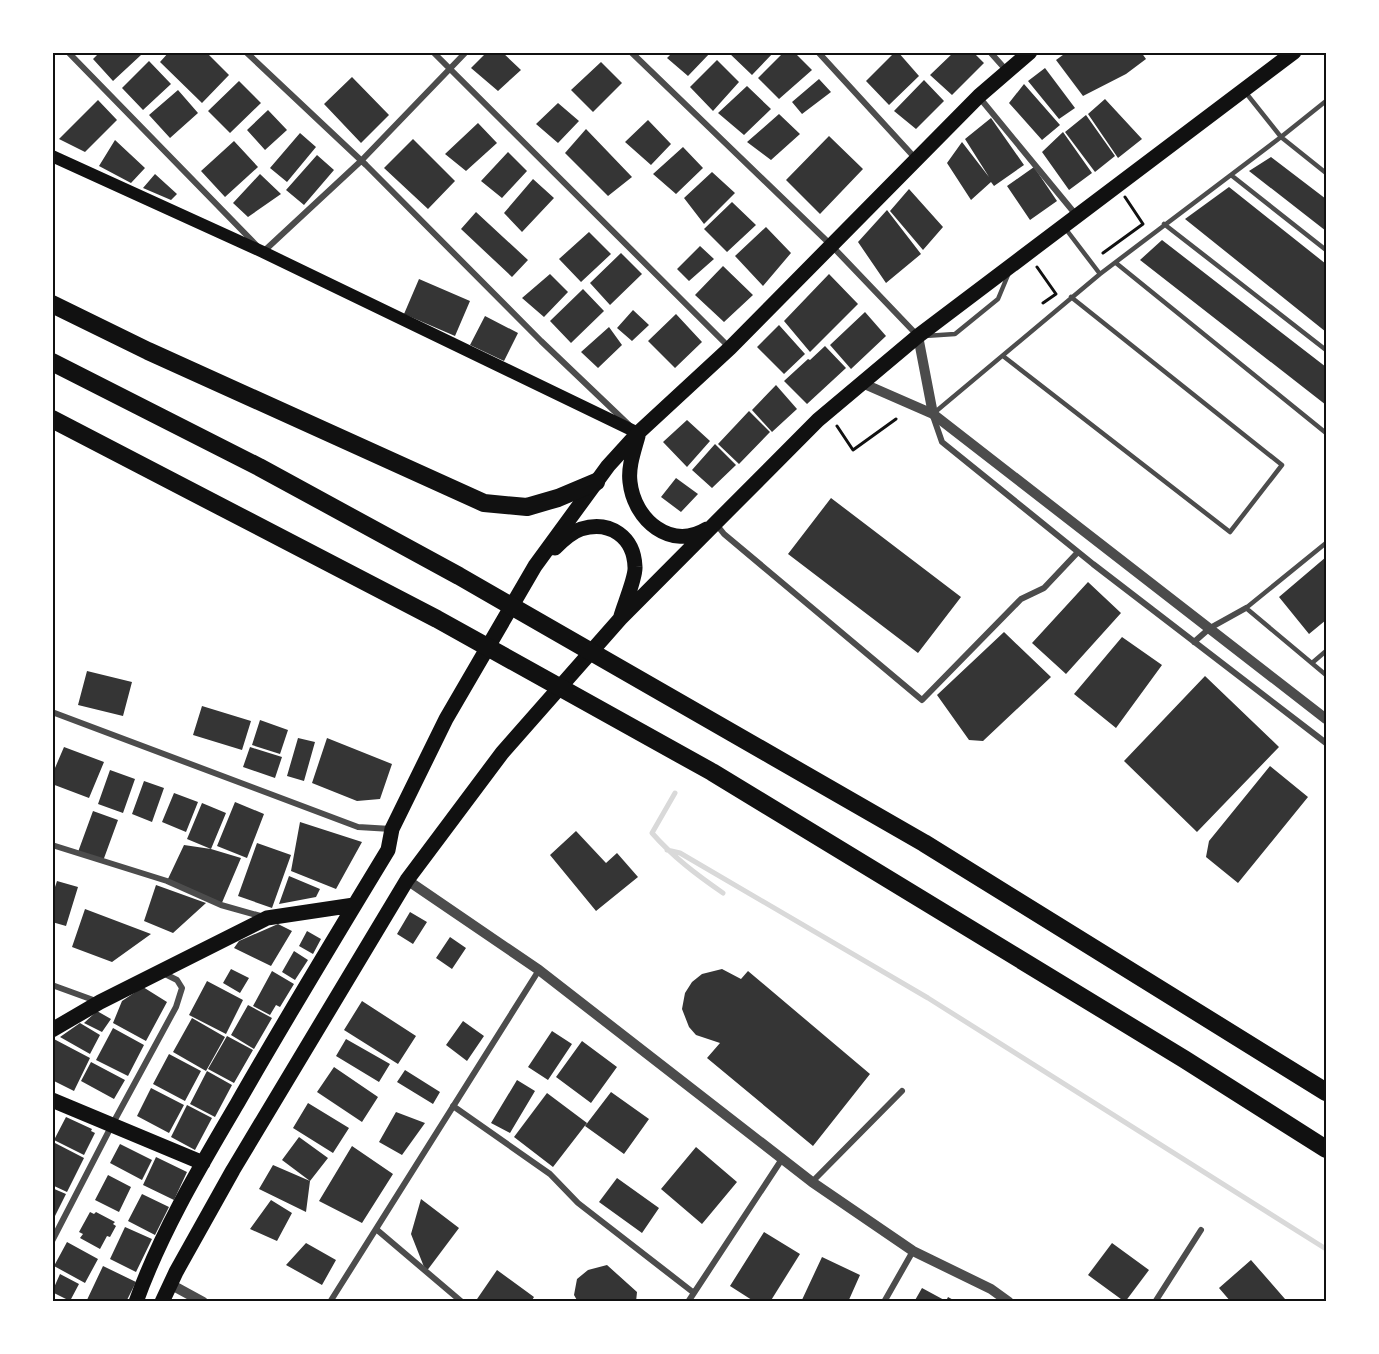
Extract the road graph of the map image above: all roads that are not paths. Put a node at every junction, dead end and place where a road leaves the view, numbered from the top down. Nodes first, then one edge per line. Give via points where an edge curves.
1 (68, 52) edge
2 (246, 52) edge
3 (433, 52) edge
4 (466, 52) edge
5 (631, 52) edge
6 (818, 52) edge
7 (990, 52) edge
8 (1030, 52) edge
9 (1294, 52) edge
10 (450, 69) junction
11 (1008, 71) junction
12 (1244, 90) junction
13 (979, 96) junction
14 (1326, 101) edge
15 (1281, 137) junction
16 (52, 156) edge
17 (916, 159) junction
18 (361, 161) junction
19 (1326, 173) edge
20 (1231, 175) junction
21 (1077, 216) junction
22 (1164, 224) junction
23 (1063, 225) junction
24 (831, 245) junction
25 (1326, 250) edge
26 (263, 252) junction
27 (1116, 263) junction
28 (1012, 264) junction
29 (1100, 274) junction
30 (1071, 297) junction
31 (52, 304) edge
32 (918, 336) junction
33 (730, 348) junction
34 (1326, 350) edge
35 (1003, 356) junction
36 (52, 362) edge
37 (862, 383) junction
38 (933, 414) junction
39 (52, 419) edge
40 (638, 433) junction
41 (1326, 433) edge
42 (596, 482) junction
43 (715, 523) junction
44 (1326, 543) edge
45 (1078, 552) junction
46 (535, 566) junction
47 (1246, 608) junction
48 (620, 619) junction
49 (1210, 628) junction
50 (1194, 642) junction
51 (1326, 651) edge
52 (1312, 663) junction
53 (1326, 675) edge
54 (52, 712) edge
55 (1326, 718) edge
56 (1326, 743) edge
57 (392, 829) junction
58 (52, 845) edge
59 (407, 880) junction
60 (354, 905) junction
61 (267, 918) junction
62 (539, 970) junction
63 (161, 972) junction
64 (52, 985) edge
65 (100, 1002) junction
66 (52, 1030) edge
67 (902, 1091) dead end
68 (1326, 1092) edge
69 (52, 1100) edge
70 (453, 1106) junction
71 (112, 1125) junction
72 (1326, 1149) edge
73 (782, 1159) junction
74 (203, 1163) junction
75 (812, 1182) junction
76 (376, 1228) junction
77 (1201, 1230) dead end
78 (52, 1241) edge
79 (913, 1251) junction
80 (170, 1284) junction
81 (694, 1293) junction
82 (136, 1302) edge
83 (162, 1302) edge
84 (203, 1302) edge
85 (330, 1302) edge
86 (462, 1302) edge
87 (688, 1302) edge
88 (884, 1302) edge
89 (1009, 1302) edge
90 (1155, 1302) edge

1 - 26 street
2 - 18 street
3 - 10 street
4 - 10 street
5 - 24 street
6 - 17 street
7 - 11 street
8 - 11 main road
9 - 12 main road
10 - 18 street
10 - 33 street
11 - 13 main road
12 - 15 lane
12 - 21 main road
13 - 17 main road
13 - 21 street
14 - 15 lane
15 - 19 lane
15 - 20 lane
16 - 26 main road
17 - 24 main road
18 - 26 street
18 - 40 street
20 - 22 lane
20 - 25 lane
21 - 23 main road
22 - 27 lane
22 - 34 lane
23 - 28 main road
23 - 29 lane
24 - 32 street
24 - 33 main road
26 - 40 main road
27 - 29 lane
27 - 41 lane
28 - 32 main road
28 - 32 lane via 998,299 955,334
29 - 30 lane
30 - 35 lane
30 - 35 lane via 1282,465 1230,532
31 - 42 highway via 484,503 527,507
32 - 37 main road
32 - 38 street
33 - 40 main road
35 - 38 lane
36 - 68 highway via 259,467 490,594 924,843
37 - 38 street
37 - 43 main road
38 - 45 street via 942,442
38 - 49 street
39 - 72 highway via 437,620 712,772
40 - 42 main road
40 - 43 main road via 629,470 630,485 644,517 659,530 676,537 696,535
42 - 46 main road
43 - 45 street via 922,700 1021,599 1044,588
43 - 48 main road
44 - 47 lane
45 - 50 street
46 - 48 main road via 581,529 606,526 620,533 630,547 636,568
46 - 57 main road via 446,719
47 - 49 street
47 - 52 lane
48 - 59 main road via 502,753
49 - 50 street
49 - 55 street
50 - 56 street
51 - 52 lane
52 - 53 lane
54 - 57 street via 358,827
57 - 60 main road via 388,850
58 - 61 street
59 - 62 street
59 - 80 main road via 233,1170
60 - 61 main road
60 - 74 main road
61 - 63 main road
62 - 70 street
62 - 73 street
63 - 65 main road
63 - 71 street via 177,980 182,988 180,997
64 - 65 street
65 - 66 main road
67 - 75 street
69 - 71 main road
70 - 76 street
70 - 81 street via 550,1174 578,1203
71 - 74 main road
71 - 78 street
73 - 75 street
73 - 81 street
74 - 82 main road via 150,1265
75 - 79 street
76 - 85 street
76 - 86 street
77 - 90 street
79 - 88 street
79 - 89 street via 991,1289
80 - 83 main road
80 - 84 street
81 - 87 street

